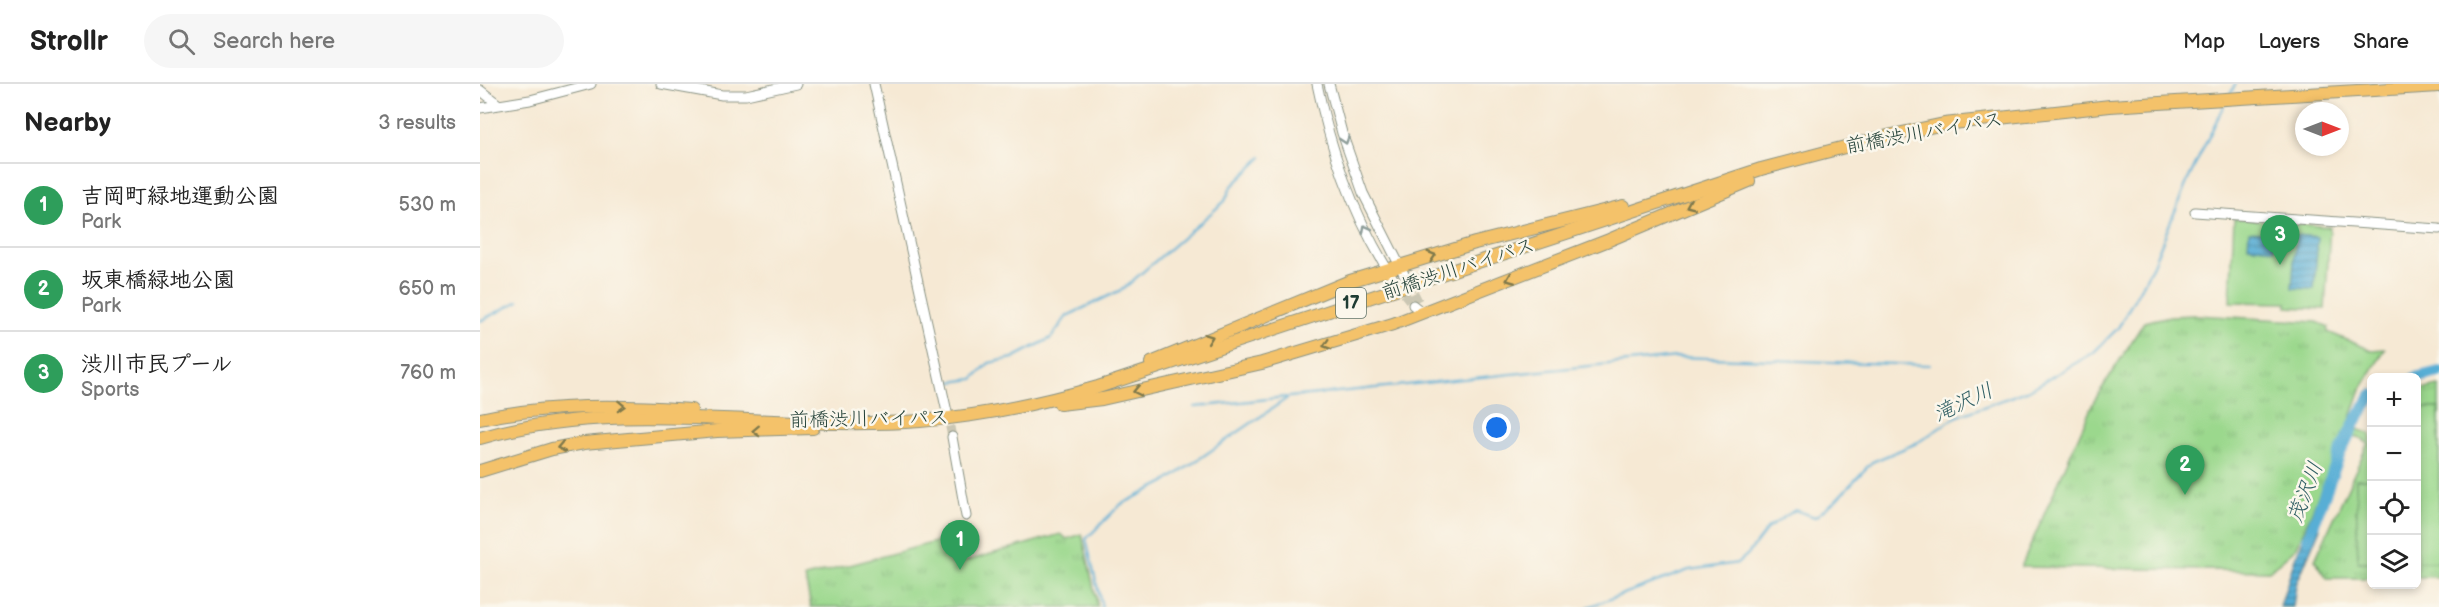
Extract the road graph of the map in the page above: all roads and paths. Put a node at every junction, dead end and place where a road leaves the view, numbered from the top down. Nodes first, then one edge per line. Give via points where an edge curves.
1 (591, 84) edge
2 (661, 84) edge
3 (796, 84) edge
4 (874, 84) edge
5 (1317, 84) edge
6 (1329, 84) edge
7 (2439, 86) edge
8 (480, 90) edge
9 (498, 105) junction
10 (480, 108) edge
11 (1823, 152) junction
12 (1761, 169) junction
13 (2195, 212) dead end
14 (2439, 229) edge
15 (1403, 271) junction
16 (1391, 275) junction
17 (1098, 387) junction
18 (947, 412) tunnel mouth
19 (999, 412) junction
20 (480, 419) edge
21 (919, 421) junction
22 (845, 422) junction
23 (952, 437) tunnel mouth
24 (480, 438) edge
25 (480, 471) edge
26 (966, 516) dead end

1 - 9 street
2 - 3 street via 722,95 746,95
4 - 18 street
16 -> 5 street via 1348,192
6 -> 15 street via 1363,193
7 - 11 highway, 前橋渋川バイパス / 17 via 2110,106 1944,124
8 - 9 street
9 - 10 street
11 - 12 highway, 前橋渋川バイパス / 17
11 -> 19 highway via 1313,349 1102,399
15 -> 12 highway via 1475,243 1645,200 1735,171
12 - 17 highway, 前橋渋川バイパス / 17
13 - 14 street
15 - 16 highway
17 -> 16 highway via 1182,348 1350,281
17 - 19 highway, 前橋渋川バイパス / 17
19 - 21 highway, 前橋渋川バイパス / 17
20 -> 22 highway via 546,408 622,405
21 - 22 highway, 前橋渋川バイパス / 17
21 -> 25 highway via 845,428 717,431 585,443
22 - 24 highway, 前橋渋川バイパス / 17 via 629,418 570,421
23 - 26 street

